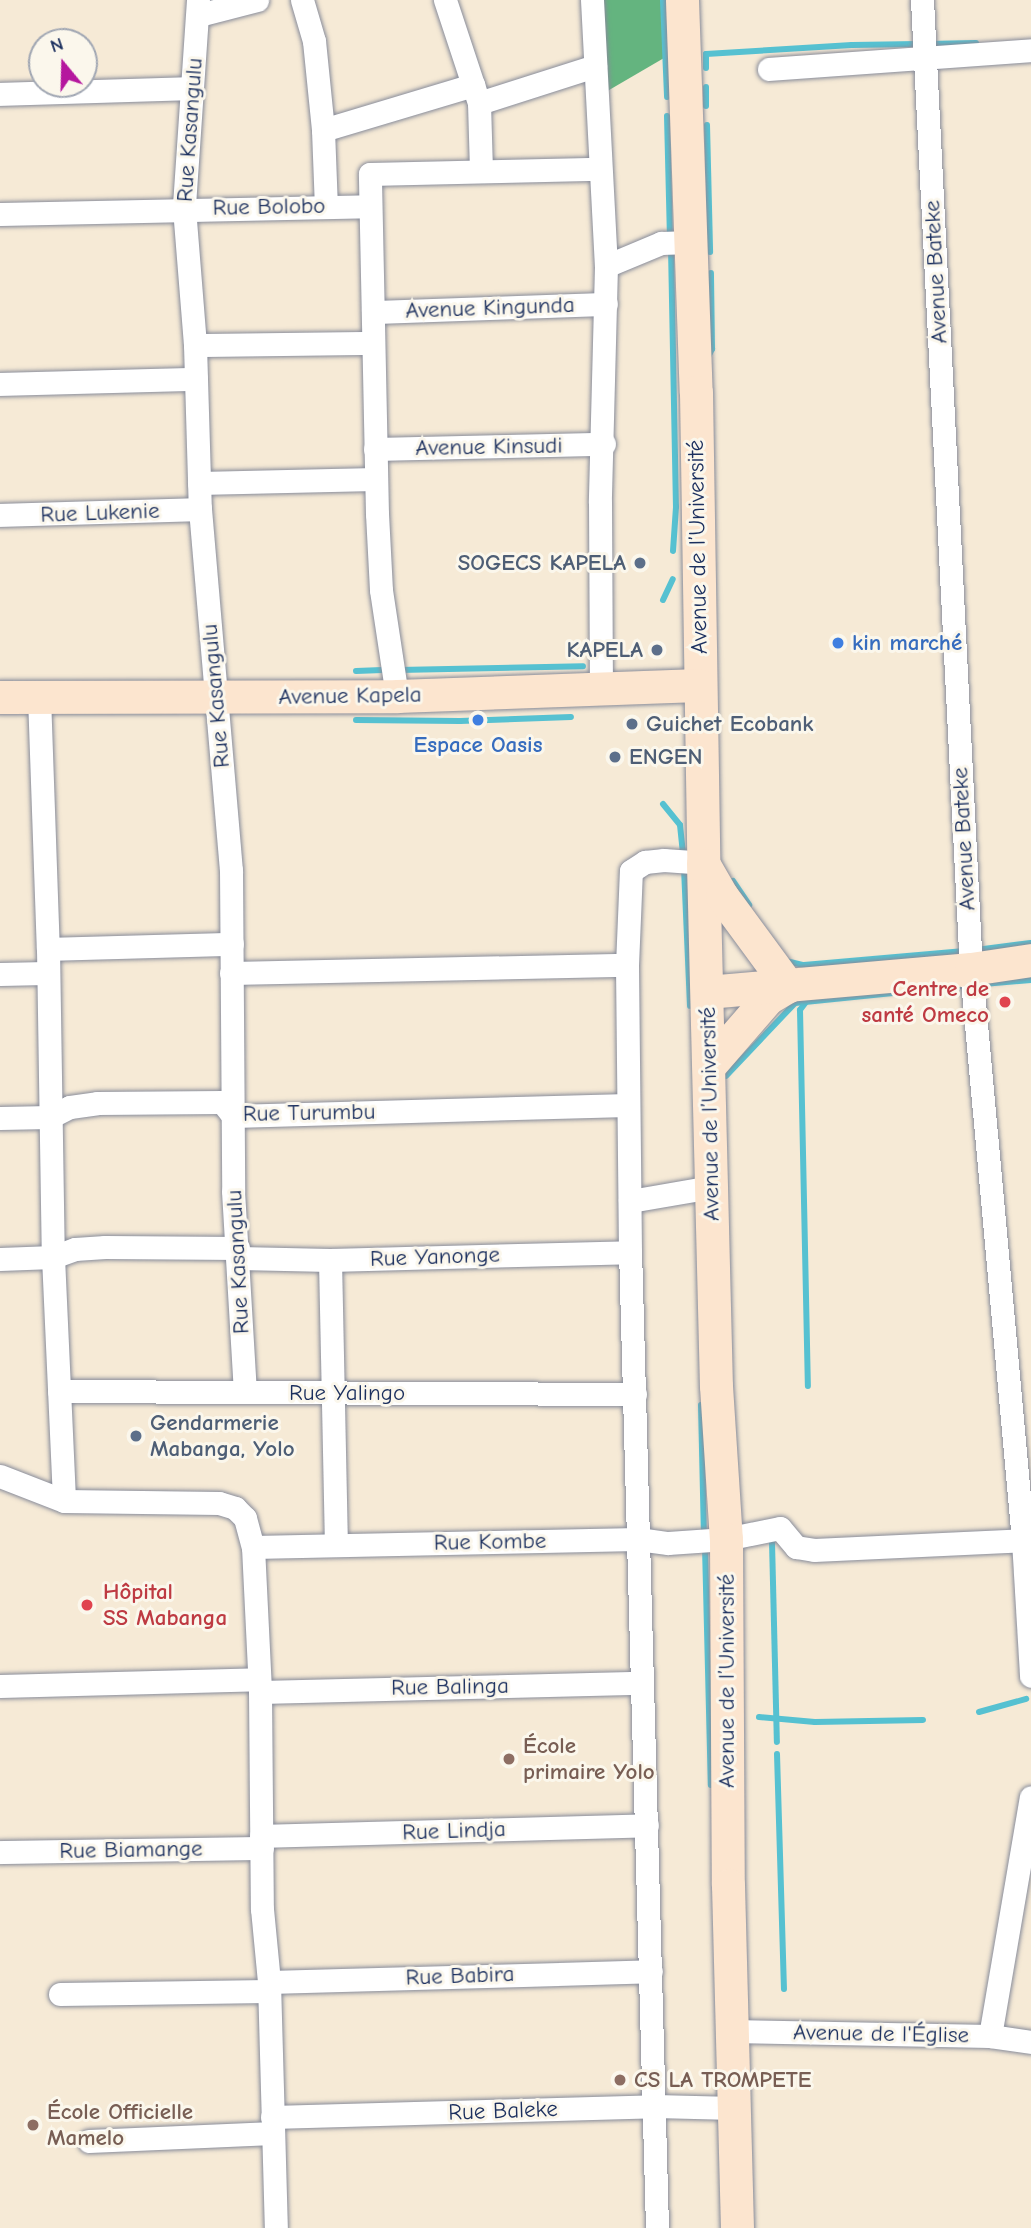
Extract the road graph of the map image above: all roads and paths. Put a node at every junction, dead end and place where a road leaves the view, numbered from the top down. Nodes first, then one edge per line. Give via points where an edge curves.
1 (257, 0) edge
2 (302, 0) edge
3 (445, 0) edge
4 (592, 0) edge
5 (682, 0) edge
6 (922, 0) edge
7 (198, 8) edge
8 (1031, 50) edge
9 (925, 56) junction
10 (595, 66) junction
11 (769, 68) dead end
12 (191, 88) junction
13 (0, 94) edge
14 (476, 94) junction
15 (323, 130) junction
16 (599, 169) junction
17 (481, 171) junction
18 (326, 206) junction
19 (370, 206) junction
20 (184, 208) junction
21 (0, 214) edge
22 (691, 242) junction
23 (606, 266) junction
24 (606, 304) junction
25 (373, 312) junction
26 (371, 344) junction
27 (195, 345) junction
28 (196, 379) junction
29 (0, 384) edge
30 (604, 444) junction
31 (375, 449) junction
32 (375, 479) junction
33 (200, 482) junction
34 (200, 509) junction
35 (0, 515) edge
36 (699, 685) junction
37 (601, 688) junction
38 (39, 696) junction
39 (397, 696) junction
40 (0, 697) edge
41 (216, 698) junction
42 (703, 863) junction
43 (232, 944) junction
44 (48, 950) junction
45 (1031, 960) edge
46 (627, 965) junction
47 (971, 969) junction
48 (46, 973) junction
49 (231, 973) junction
50 (0, 974) edge
51 (788, 986) junction
52 (707, 992) junction
53 (709, 1066) junction
54 (628, 1105) junction
55 (233, 1116) junction
56 (50, 1117) junction
57 (0, 1118) edge
58 (711, 1187) junction
59 (630, 1201) junction
60 (630, 1252) junction
61 (239, 1253) junction
62 (53, 1257) junction
63 (0, 1259) edge
64 (330, 1260) junction
65 (59, 1391) junction
66 (245, 1392) junction
67 (333, 1393) junction
68 (635, 1394) junction
69 (0, 1476) edge
70 (64, 1501) junction
71 (638, 1539) junction
72 (726, 1539) junction
73 (1023, 1540) junction
74 (336, 1544) junction
75 (253, 1547) junction
76 (1031, 1676) edge
77 (641, 1683) junction
78 (259, 1685) junction
79 (0, 1686) edge
80 (1031, 1797) edge
81 (647, 1825) junction
82 (262, 1842) junction
83 (0, 1852) edge
84 (652, 1971) junction
85 (268, 1986) junction
86 (60, 1994) dead end
87 (731, 2031) junction
88 (990, 2036) junction
89 (1031, 2042) edge
90 (655, 2106) junction
91 (734, 2108) junction
92 (272, 2125) junction
93 (89, 2141) dead end
94 (276, 2228) edge
95 (657, 2228) edge
96 (737, 2228) edge

1 - 7 street
2 - 15 street via 314,41
3 - 14 street
4 - 10 street
5 - 22 main road, Avenue de l’Université
6 - 9 street, Avenue Bateke
7 - 12 street, Rue Kasangulu
8 - 9 street
9 - 11 street
9 - 47 street, Avenue Bateke
10 - 14 street
10 - 16 street
12 - 13 street
12 - 20 street, Rue Kasangulu
14 - 15 street
14 - 17 street
15 - 18 street
16 - 17 street
16 - 23 street
17 - 19 street via 370,174
18 - 19 street, Rue Bolobo
18 - 20 street, Rue Bolobo
19 - 25 street
20 - 21 street, Rue Bolobo
20 - 27 street, Rue Kasangulu
22 - 23 street via 661,243
22 - 36 main road, Avenue de l’Université
23 - 24 street
24 - 25 street, Avenue Kingunda
24 - 30 street
25 - 26 street
26 - 27 street
26 - 31 street
27 - 28 street, Rue Kasangulu
28 - 29 street
28 - 33 street, Rue Kasangulu
30 - 31 street, Avenue Kinsudi
30 - 37 street
31 - 32 street
32 - 33 street
32 - 39 street via 381,590
33 - 34 street, Rue Kasangulu
34 - 35 street, Rue Lukenie
34 - 41 street, Rue Kasangulu
36 - 37 main road, Avenue Kapela
36 - 42 main road, Avenue de l’Université
37 - 39 main road, Avenue Kapela
38 - 40 main road, Avenue Kapela
38 - 41 main road, Avenue Kapela
38 - 44 street
39 - 41 main road, Avenue Kapela
41 - 43 street, Rue Kasangulu
42 - 46 street via 664,859 645,862 631,872
42 - 51 main road
42 - 52 main road, Avenue de l’Université
43 - 44 street
43 - 49 street, Rue Kasangulu
44 - 48 street
45 - 47 main road
46 - 49 street
46 - 54 street
47 - 51 main road
47 - 73 street, Avenue Bateke
48 - 50 street
48 - 56 street
49 - 55 street, Rue Kasangulu
51 - 52 main road
51 - 53 main road via 768,999
52 - 53 main road, Avenue de l’Université
53 - 58 main road, Avenue de l’Université
54 - 55 street, Rue Turumbu
54 - 59 street
55 - 56 street, Rue Turumbu via 222,1102 97,1103 70,1107
55 - 61 street, Rue Kasangulu
56 - 57 street, Rue Turumbu
56 - 62 street
58 - 59 street
58 - 72 main road, Avenue de l’Université
59 - 60 street
60 - 64 street, Rue Yanonge
60 - 68 street
61 - 62 street, Rue Yanonge via 95,1247
61 - 64 street, Rue Yanonge
61 - 66 street, Rue Kasangulu
62 - 63 street, Rue Yanonge
62 - 65 street
64 - 67 street
65 - 66 street, Rue Yalingo
65 - 70 street
66 - 67 street, Rue Yalingo
67 - 68 street, Rue Yalingo
67 - 74 street
68 - 71 street
69 - 70 street
70 - 75 street via 219,1503 235,1508 245,1518
71 - 72 street, Rue Kombe via 668,1543
71 - 74 street, Rue Kombe
71 - 77 street
72 - 73 street, Rue Kombe via 780,1528 796,1547 814,1550
72 - 87 main road, Avenue de l’Université
73 - 76 street, Avenue Bateke
74 - 75 street, Rue Kombe
75 - 78 street
77 - 78 street, Rue Balinga
77 - 81 street
78 - 79 street, Rue Balinga
78 - 82 street
80 - 88 street
81 - 82 street, Rue Lindja
81 - 84 street
82 - 83 street, Rue Biamange
82 - 85 street
84 - 85 street, Rue Babira
84 - 90 street
85 - 86 street, Rue Babira
85 - 92 street
87 - 88 street, Avenue de l'Église
87 - 91 main road, Avenue de l’Université
88 - 89 street, Avenue de l'Église
90 - 91 street, Rue Baleke
90 - 92 street, Rue Baleke
90 - 95 street
91 - 96 main road, Avenue de l’Université
92 - 93 street, Rue Baleke
92 - 94 street

